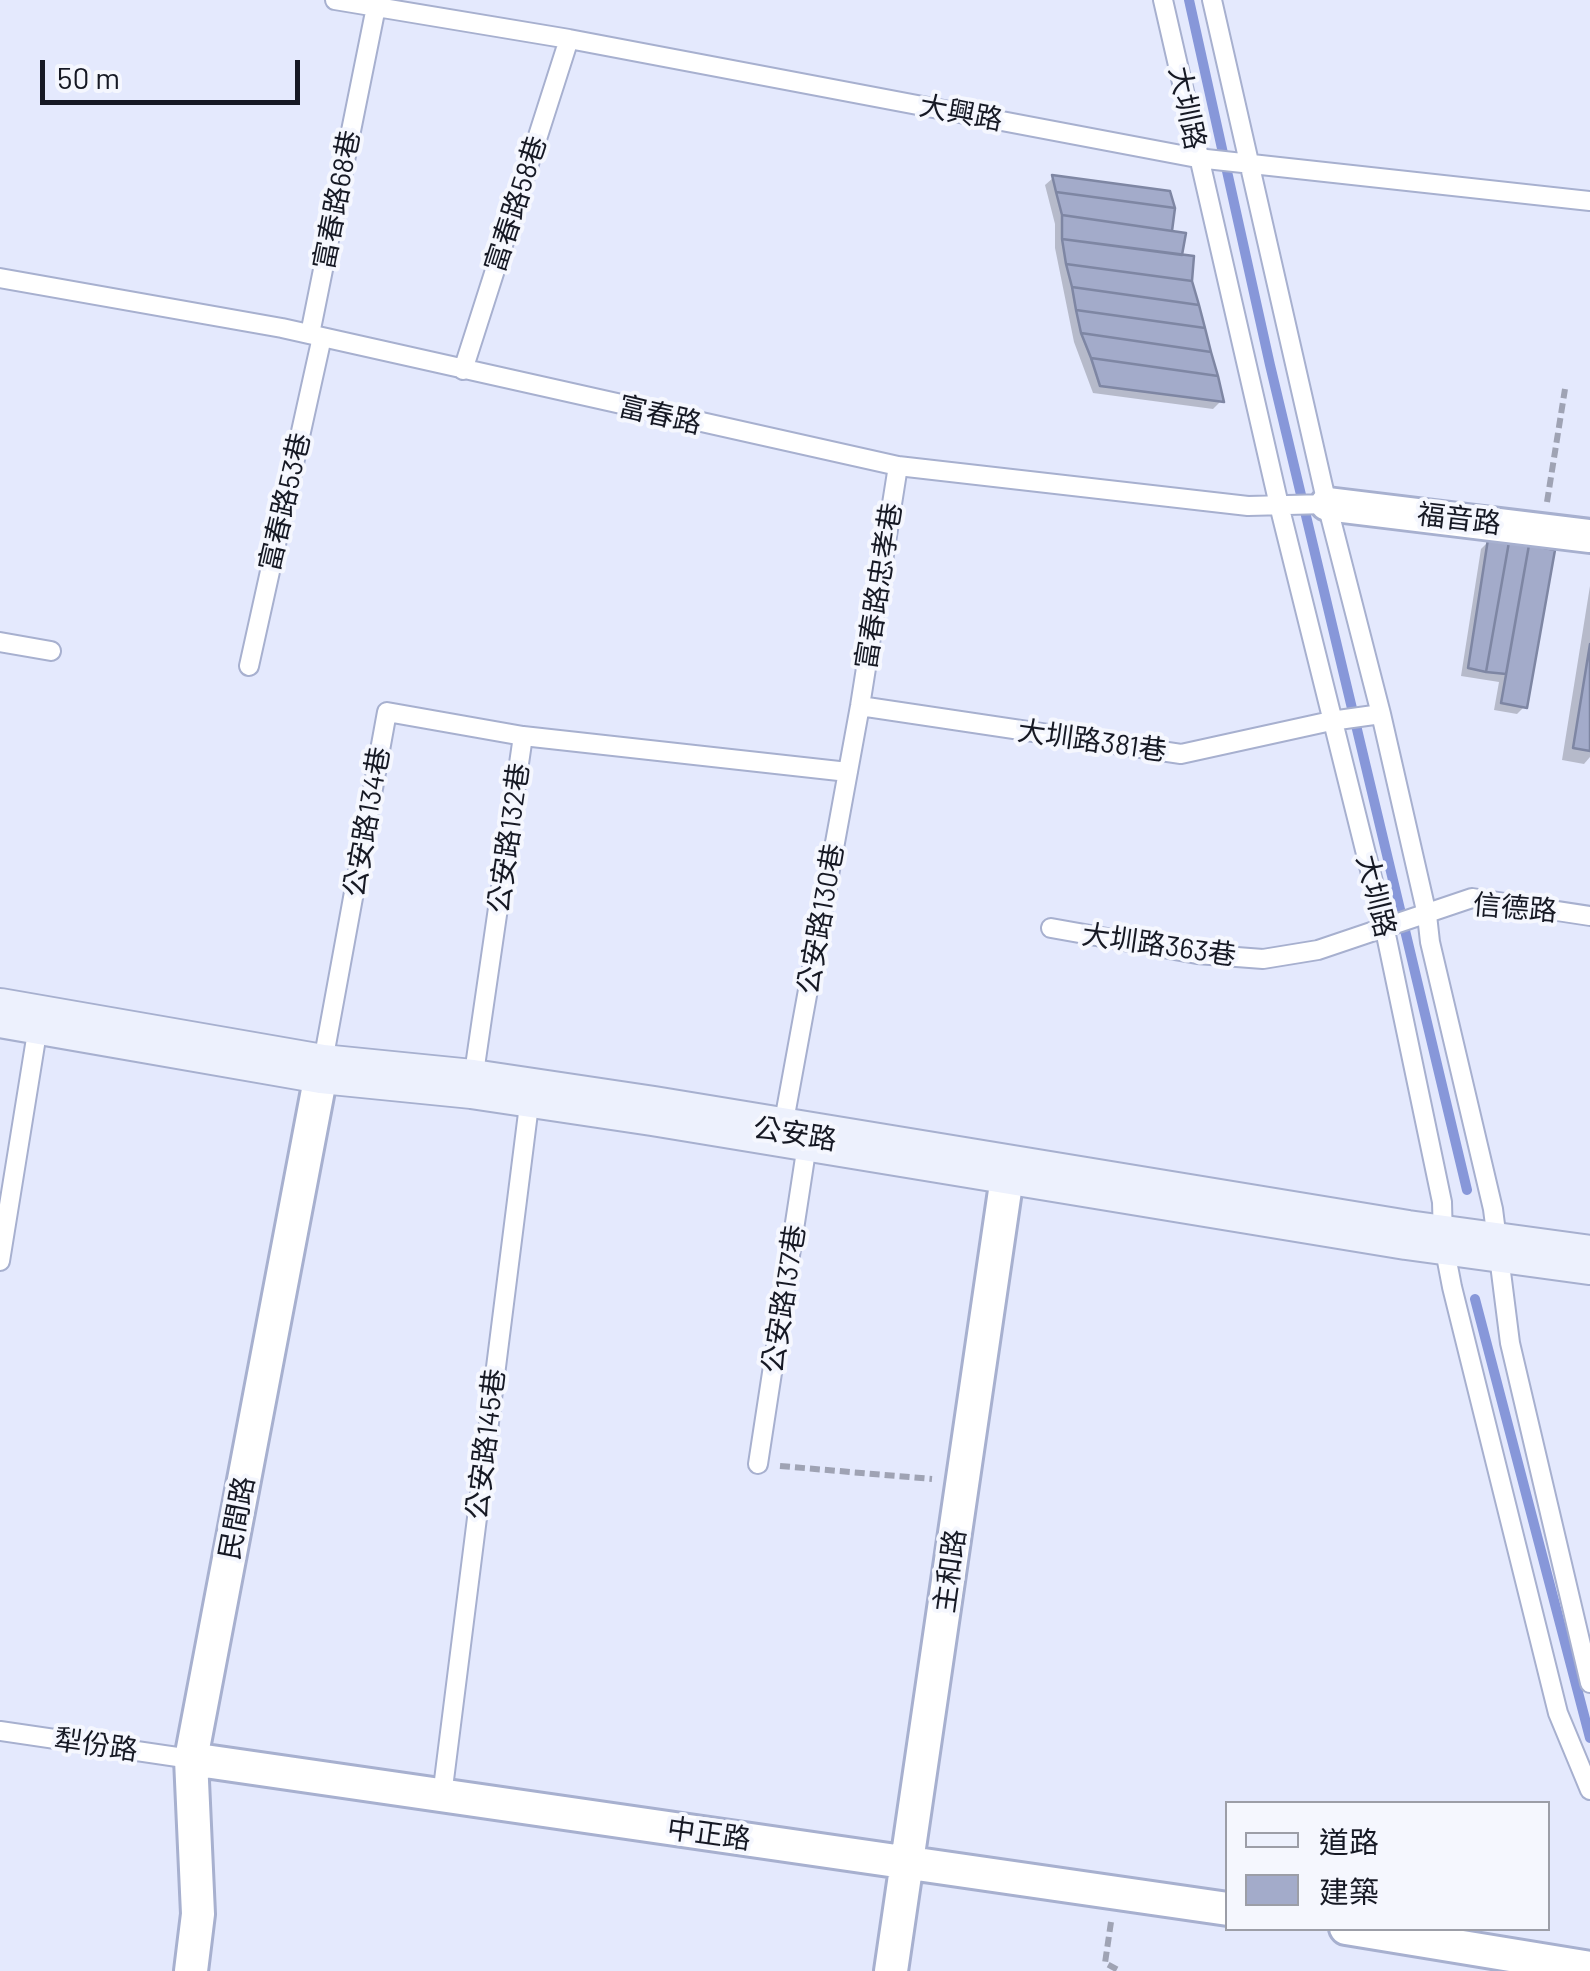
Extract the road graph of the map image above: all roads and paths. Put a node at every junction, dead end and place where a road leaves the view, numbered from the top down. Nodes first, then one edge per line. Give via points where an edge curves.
1 (1162, 0) edge
2 (1212, 0) edge
3 (344, 1) edge
4 (376, 7) junction
5 (569, 39) junction
6 (1198, 158) junction
7 (1252, 164) junction
8 (1590, 201) edge
9 (0, 278) edge
10 (316, 336) junction
11 (463, 370) junction
12 (1565, 390) dead end
13 (898, 466) junction
14 (1327, 504) junction
15 (1279, 505) junction
16 (1542, 530) junction
17 (1590, 536) edge
18 (0, 642) edge
19 (51, 651) dead end
20 (249, 666) dead end
21 (860, 706) junction
22 (1381, 714) junction
23 (1331, 721) junction
24 (523, 736) junction
25 (848, 772) junction
26 (1427, 915) junction
27 (1590, 916) edge
28 (1051, 928) dead end
29 (1385, 930) junction
30 (19, 1016) edge
31 (322, 1069) junction
32 (472, 1084) junction
33 (530, 1093) junction
34 (796, 1134) junction
35 (1008, 1170) junction
36 (1443, 1240) junction
37 (1498, 1247) junction
38 (1590, 1260) edge
39 (0, 1261) edge
40 (758, 1464) joint
41 (963, 1482) junction
42 (1590, 1683) edge
43 (0, 1731) edge
44 (191, 1759) junction
45 (1590, 1790) edge
46 (442, 1796) junction
47 (908, 1862) junction
48 (1114, 1891) junction
49 (1225, 1909) edge
50 (1364, 1931) edge
51 (1590, 1968) edge
52 (192, 1971) edge
53 (891, 1971) edge
54 (1120, 1971) edge

1 - 6 lane, 大圳路
2 - 7 lane, 大圳路
3 - 4 lane, 大興路
4 - 5 lane, 大興路
4 - 10 lane, 富春路68巷
5 - 6 lane, 大興路
5 - 11 lane, 富春路58巷
6 - 7 lane, 大興路
6 - 15 lane, 大圳路
7 - 8 lane, 大興路
7 - 14 lane, 大圳路
9 - 10 lane, 富春路
10 - 11 lane, 富春路
10 - 20 lane, 富春路53巷
11 - 13 lane, 富春路
12 - 16 path
13 - 15 lane, 富春路
13 - 21 lane, 富春路忠孝巷
14 - 15 lane, 富春路
14 - 16 street, 福音路
14 - 22 lane, 大圳路
15 - 23 lane, 大圳路
16 - 17 street, 福音路
18 - 19 lane
21 - 23 lane, 大圳路381巷 via 1181,754
21 - 25 lane, 公安路130巷
22 - 23 lane, 大圳路381巷
22 - 26 lane, 大圳路
23 - 29 lane, 大圳路
24 - 25 lane, 公安路132巷
24 - 31 lane, 公安路134巷 via 387,712
24 - 32 lane, 公安路132巷
25 - 34 lane, 公安路130巷
26 - 27 lane, 信德路 via 1472,898
26 - 29 lane, 信德路
26 - 37 lane, 大圳路
28 - 29 lane, 大圳路363巷 via 1263,959
29 - 36 lane, 大圳路 via 1442,1202
30 - 31 main road, 公安路
30 - 39 lane
31 - 32 main road, 公安路
31 - 44 street, 民間路
32 - 33 main road, 公安路
33 - 34 main road, 公安路
33 - 46 lane, 公安路145巷
34 - 35 main road, 公安路
34 - 40 lane, 公安路137巷
35 - 36 main road, 公安路
35 - 41 street, 主和路
36 - 37 main road, 公安路
36 - 45 lane, 大圳路 via 1558,1713
37 - 38 main road, 公安路
37 - 42 lane, 大圳路 via 1510,1343
40 - 41 path
41 - 47 street, 主和路
43 - 44 lane, 犁份路
44 - 46 street, 中正路
44 - 52 street, 民間路 via 198,1914
46 - 47 street, 中正路
47 - 48 street, 中正路
47 - 53 street, 主和路
48 - 49 street, 中正路
48 - 54 path via 1106,1963
50 - 51 street

